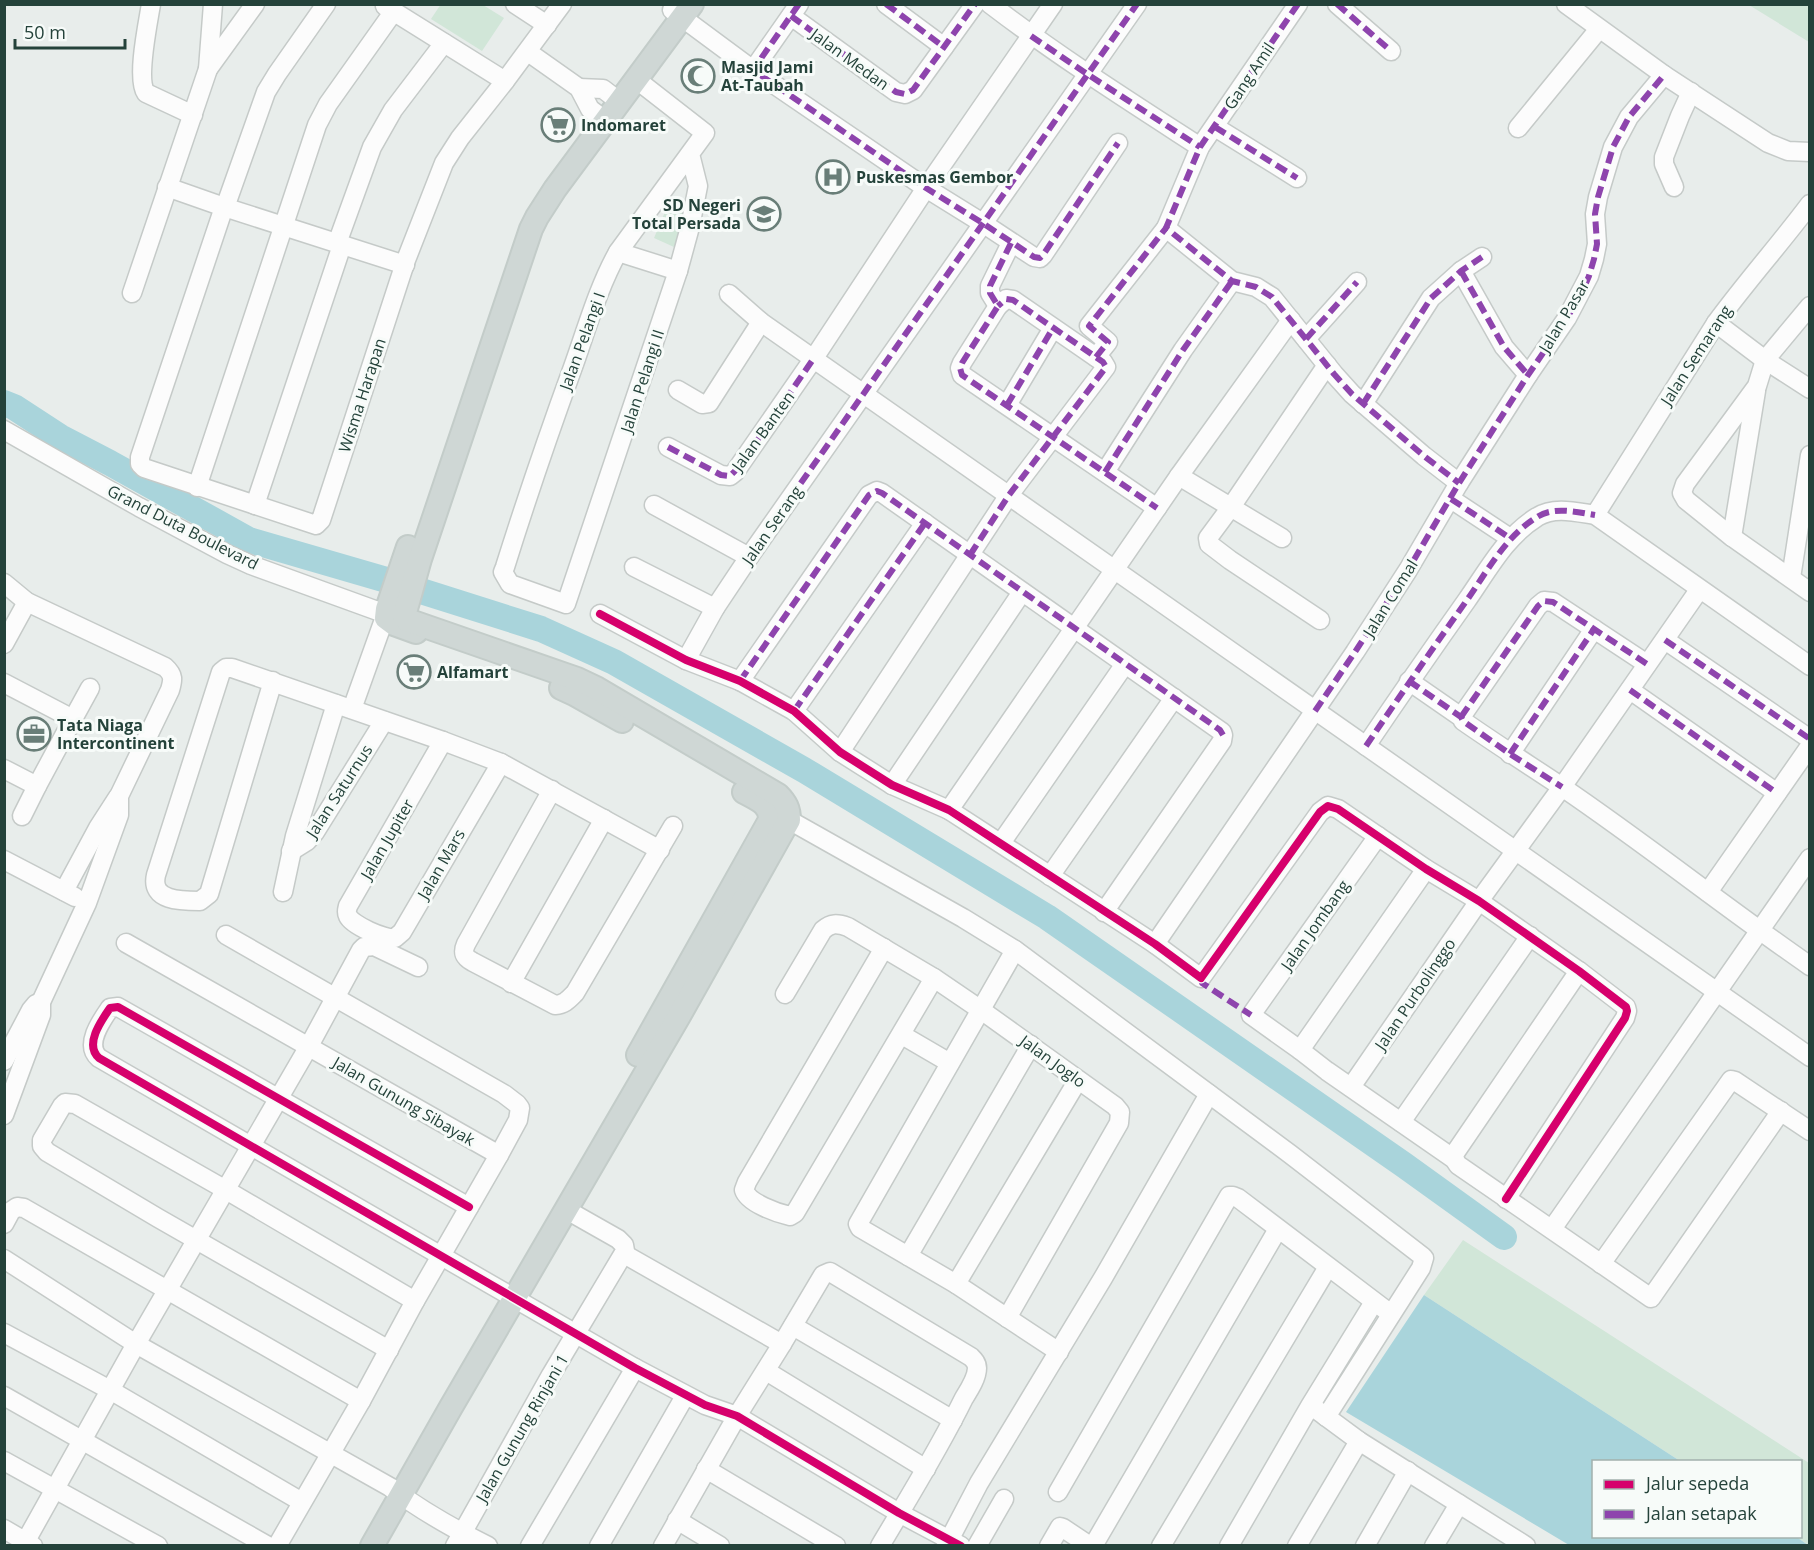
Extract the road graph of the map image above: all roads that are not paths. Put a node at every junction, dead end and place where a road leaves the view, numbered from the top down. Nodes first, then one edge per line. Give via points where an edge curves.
1 (151, 4) edge
2 (213, 4) edge
3 (255, 4) edge
4 (326, 4) edge
5 (515, 4) edge
6 (562, 4) edge
7 (886, 4) edge
8 (975, 4) edge
9 (990, 4) edge
10 (1053, 4) edge
11 (1137, 4) edge
12 (1298, 4) edge
13 (1337, 4) edge
14 (1566, 4) edge
15 (389, 8) edge
16 (680, 9) edge
17 (795, 10) edge
18 (547, 25) junction
19 (1599, 29) junction
20 (1031, 36) junction
21 (444, 43) junction
22 (944, 47) junction
23 (1390, 51) dead end
24 (528, 52) junction
25 (208, 69) junction
26 (753, 70) junction
27 (1087, 75) junction
28 (1665, 75) junction
29 (637, 80) junction
30 (506, 81) junction
31 (579, 88) junction
32 (1691, 93) junction
33 (615, 99) junction
34 (192, 115) junction
35 (601, 117) junction
36 (1215, 127) junction
37 (1518, 128) dead end
38 (1118, 143) dead end
39 (1200, 147) junction
40 (1809, 152) edge
41 (690, 154) junction
42 (1297, 178) dead end
43 (169, 183) junction
44 (1674, 187) dead end
45 (926, 188) junction
46 (226, 203) junction
47 (1809, 204) edge
48 (284, 223) junction
49 (984, 224) junction
50 (1166, 228) junction
51 (340, 242) junction
52 (1011, 243) junction
53 (618, 252) junction
54 (1482, 256) dead end
55 (406, 263) junction
56 (678, 271) junction
57 (1461, 271) junction
58 (1232, 281) junction
59 (1357, 282) dead end
60 (132, 293) dead end
61 (729, 294) dead end
62 (998, 306) junction
63 (1809, 306) edge
64 (1291, 320) junction
65 (761, 322) junction
66 (1716, 323) junction
67 (1053, 328) junction
68 (1306, 339) junction
69 (1096, 357) junction
70 (814, 358) junction
71 (1765, 360) junction
72 (1327, 364) junction
73 (1528, 375) junction
74 (1757, 386) junction
75 (1809, 389) edge
76 (678, 390) dead end
77 (864, 394) junction
78 (1363, 404) junction
79 (1007, 405) junction
80 (4, 430) edge
81 (1053, 436) junction
82 (668, 447) dead end
83 (1809, 455) edge
84 (1105, 472) junction
85 (1179, 476) junction
86 (197, 487) junction
87 (1455, 491) junction
88 (1009, 495) junction
89 (255, 505) junction
90 (654, 506) dead end
91 (1231, 507) junction
92 (1157, 508) junction
93 (1595, 514) junction
94 (925, 523) junction
95 (1732, 537) junction
96 (1282, 538) dead end
97 (1510, 538) junction
98 (970, 555) junction
99 (749, 557) junction
100 (634, 567) dead end
101 (1114, 569) junction
102 (1791, 578) junction
103 (4, 583) edge
104 (1699, 590) junction
105 (1022, 592) junction
106 (1809, 592) edge
107 (27, 602) junction
108 (566, 604) joint
109 (715, 608) junction
110 (395, 613) junction
111 (600, 614) dead end
112 (1320, 620) dead end
113 (1074, 629) junction
114 (1594, 629) junction
115 (1665, 640) junction
116 (4, 644) edge
117 (686, 660) junction
118 (1125, 664) junction
119 (1647, 664) junction
120 (1809, 666) edge
121 (273, 681) junction
122 (740, 681) junction
123 (1409, 681) junction
124 (4, 683) edge
125 (90, 688) dead end
126 (1630, 690) junction
127 (1174, 698) junction
128 (344, 707) junction
129 (794, 711) junction
130 (1316, 711) junction
131 (1461, 717) junction
132 (73, 719) junction
133 (384, 721) junction
134 (1809, 739) edge
135 (443, 741) junction
136 (1366, 746) junction
137 (1809, 746) edge
138 (840, 752) junction
139 (1510, 754) junction
140 (501, 763) junction
141 (4, 769) edge
142 (892, 785) junction
143 (37, 786) junction
144 (1562, 787) junction
145 (552, 790) junction
146 (1777, 793) junction
147 (118, 796) junction
148 (949, 810) junction
149 (22, 816) dead end
150 (780, 816) junction
151 (604, 819) junction
152 (673, 826) dead end
153 (1378, 836) junction
154 (1001, 843) junction
155 (660, 850) junction
156 (1514, 850) junction
157 (291, 851) junction
158 (1809, 858) edge
159 (4, 860) edge
160 (1426, 868) junction
161 (1050, 876) junction
162 (64, 891) junction
163 (283, 891) dead end
164 (1708, 892) junction
165 (1479, 901) junction
166 (87, 903) junction
167 (1104, 912) junction
168 (368, 929) joint
169 (1758, 931) junction
170 (226, 935) dead end
171 (1530, 936) junction
172 (126, 943) dead end
173 (1155, 944) junction
174 (884, 948) junction
175 (1015, 950) junction
176 (1809, 966) edge
177 (418, 967) dead end
178 (1579, 971) junction
179 (934, 978) junction
180 (512, 983) junction
181 (1716, 991) junction
182 (785, 994) dead end
183 (336, 998) junction
184 (41, 1002) junction
185 (981, 1010) junction
186 (902, 1035) junction
187 (1031, 1045) junction
188 (309, 1046) junction
189 (1300, 1050) junction
190 (1809, 1057) edge
191 (4, 1061) edge
192 (950, 1063) junction
193 (1078, 1080) junction
194 (1351, 1087) junction
195 (1209, 1094) junction
196 (280, 1098) junction
197 (1781, 1111) junction
198 (4, 1115) edge
199 (1401, 1122) junction
200 (1809, 1131) edge
201 (252, 1146) junction
202 (499, 1155) junction
203 (1454, 1159) junction
204 (226, 1190) junction
205 (1506, 1199) junction
206 (469, 1207) junction
207 (566, 1209) junction
208 (4, 1224) edge
209 (1278, 1229) junction
210 (1552, 1229) junction
211 (197, 1240) junction
212 (624, 1254) junction
213 (441, 1256) junction
214 (908, 1256) junction
215 (4, 1259) edge
216 (1601, 1264) junction
217 (1328, 1267) junction
218 (956, 1284) junction
219 (168, 1291) junction
220 (509, 1295) junction
221 (415, 1301) junction
222 (1374, 1302) junction
223 (1391, 1314) junction
224 (1007, 1318) junction
225 (793, 1326) junction
226 (4, 1333) edge
227 (576, 1333) junction
228 (136, 1344) junction
229 (782, 1344) junction
230 (389, 1350) junction
231 (1059, 1352) junction
232 (635, 1368) junction
233 (766, 1371) junction
234 (110, 1390) junction
235 (686, 1395) junction
236 (4, 1396) edge
237 (361, 1401) junction
238 (1310, 1406) junction
239 (737, 1416) junction
240 (1326, 1417) junction
241 (953, 1420) junction
242 (82, 1439) junction
243 (1359, 1441) junction
244 (330, 1453) junction
245 (4, 1461) edge
246 (706, 1469) junction
247 (926, 1469) junction
248 (1408, 1471) junction
249 (56, 1489) junction
250 (395, 1491) junction
251 (1058, 1492) dead end
252 (1004, 1499) dead end
253 (302, 1502) junction
254 (1460, 1504) junction
255 (899, 1513) junction
256 (677, 1520) junction
257 (4, 1529) edge
258 (459, 1539) edge
259 (952, 1543) edge
260 (27, 1544) edge
261 (158, 1545) edge
262 (267, 1545) edge
263 (277, 1545) edge
264 (356, 1545) edge
265 (372, 1545) edge
266 (488, 1545) edge
267 (530, 1545) edge
268 (599, 1545) edge
269 (663, 1545) edge
270 (720, 1545) edge
271 (836, 1545) edge
272 (880, 1545) edge
273 (977, 1545) edge
274 (1049, 1545) edge
275 (1091, 1545) edge
276 (1161, 1545) edge
277 (1229, 1545) edge
278 (1297, 1545) edge
279 (1365, 1545) edge
280 (1434, 1545) edge
281 (1526, 1545) edge

1 - 34 street via 142,88
2 - 25 street
3 - 25 street
4 - 46 street via 266,92
5 - 18 street
6 - 18 street
7 - 22 street
8 - 22 street, Jalan Medan
9 - 20 street
10 - 20 street
11 - 27 street, Jalan Serang
12 - 36 street, Gang Amil
13 - 23 street
14 - 19 street
15 - 21 street
15 - 48 street via 317,124
16 - 26 street
16 - 29 main road
16 - 33 main road
17 - 22 street, Jalan Medan via 900,94 913,90
17 - 26 street
18 - 24 street
19 - 28 street
19 - 37 street
20 - 27 street
20 - 45 street
21 - 30 street
21 - 51 street via 393,110 372,147
24 - 30 street
24 - 31 street
25 - 34 street
26 - 45 street
27 - 39 street
27 - 49 street, Jalan Serang
28 - 32 street
28 - 73 street, Jalan Pasar via 1620,131 1598,197 1597,244 1589,276 1567,318
29 - 33 main road
29 - 41 street, Jalan Pelangi I via 705,133
30 - 55 street via 444,163
31 - 33 street via 603,89
31 - 35 street via 587,105
32 - 40 street via 1778,148
32 - 44 street via 1664,157
33 - 35 main road
34 - 43 street
35 - 110 main road via 531,230
36 - 39 street, Gang Amil
36 - 42 street
38 - 52 street via 1040,258
39 - 50 street, Gang Amil
41 - 53 street, Jalan Pelangi I
41 - 56 street, Jalan Pelangi II via 698,186
43 - 46 street
43 - 60 street
45 - 49 street
45 - 70 street
46 - 48 street
46 - 86 street, Wisma Harapan via 140,457 142,467
47 - 66 street, Jalan Semarang
48 - 51 street
48 - 86 street
49 - 52 street
49 - 77 street, Jalan Serang
50 - 58 street
50 - 69 street, Gang Amil via 1089,326 1108,342
51 - 55 street
51 - 89 street
52 - 62 street via 990,286
53 - 56 street
53 - 108 street, Jalan Pelangi I via 596,300 503,572 510,584
54 - 57 street
55 - 89 street, Wisma Harapan via 321,520 314,525
56 - 108 street, Jalan Pelangi II
57 - 73 street via 1504,347
57 - 78 street via 1431,298
58 - 64 street via 1266,292
58 - 84 street
59 - 68 street
61 - 65 street
62 - 67 street via 1006,299 1013,300
62 - 79 street via 960,368 962,375
63 - 71 street
64 - 68 street
64 - 85 street
65 - 70 street
65 - 76 street via 707,404
66 - 71 street
66 - 93 street, Jalan Semarang
67 - 69 street
67 - 79 street
68 - 72 street
69 - 81 street via 1106,367
70 - 77 street
70 - 82 street, Jalan Banten via 730,476
71 - 74 street
71 - 75 street
72 - 78 street
72 - 91 street
73 - 87 street, Jalan Pasar
74 - 95 street
74 - 95 street via 1682,490 1686,500
77 - 88 street
77 - 99 street, Jalan Serang
78 - 87 street via 1424,456
79 - 81 street
80 - 110 street, Grand Duta Boulevard via 227,554
81 - 84 street
81 - 88 street
83 - 102 street
84 - 92 street
85 - 91 street
85 - 92 street
86 - 89 street, Wisma Harapan
87 - 97 street
87 - 130 street, Jalan Comal
88 - 98 street
88 - 101 street
90 - 99 street
91 - 96 street
91 - 112 street via 1209,535 1209,544
92 - 101 street
93 - 97 street via 1551,511
93 - 104 street
94 - 98 street
94 - 122 street via 882,493 870,494
94 - 129 street
95 - 102 street
97 - 123 street
98 - 105 street
98 - 138 street
99 - 109 street, Jalan Serang
100 - 109 street
101 - 113 street
101 - 130 street
102 - 106 street
103 - 107 street
104 - 115 street, Jalan Purbolinggo
104 - 120 street
105 - 113 street
105 - 142 street
107 - 116 street
107 - 147 street via 171,673 170,690
109 - 117 street, Jalan Serang
110 - 128 street
110 - 150 main road via 387,620 574,694 765,803
111 - 117 street
113 - 118 street
113 - 148 street
114 - 119 street
114 - 131 street via 1550,601 1541,603
114 - 139 street
115 - 119 street, Jalan Purbolinggo
115 - 134 street
117 - 122 street
118 - 127 street
118 - 154 street
119 - 126 street, Jalan Purbolinggo
121 - 121 street via 209,894 197,902 166,897 157,890 156,875 221,672 232,668
121 - 128 street
122 - 129 street
123 - 131 street
123 - 136 street
124 - 132 street
125 - 132 street
126 - 144 street, Jalan Purbolinggo
126 - 146 street
127 - 161 street
127 - 167 street via 1220,730 1223,738
128 - 133 street
128 - 157 street
129 - 138 street
130 - 136 street
130 - 173 street, Jalan Comal
131 - 139 street
132 - 143 street
133 - 135 street
133 - 157 street, Jalan Saturnus via 315,832
135 - 140 street
135 - 168 street, Jalan Jupiter via 348,906 349,918
136 - 156 street
137 - 146 street
138 - 142 street
139 - 144 street
140 - 145 street
140 - 168 street, Jalan Mars via 399,936 389,939
141 - 143 street
142 - 148 street
143 - 149 street
144 - 156 street, Jalan Purbolinggo
144 - 164 street
145 - 151 street
145 - 180 street via 464,948 468,960
146 - 164 street
147 - 162 street
147 - 166 street via 119,815
148 - 154 street
150 - 175 street
150 - 207 main road via 679,1016
150 - 220 main road via 770,820
151 - 155 street
151 - 180 street
152 - 155 street
153 - 160 street
153 - 173 street via 1338,809 1323,809 1201,978
153 - 189 street, Jalan Jombang via 1251,1015
154 - 161 street
155 - 180 street via 568,1001 548,1003
156 - 165 street, Jalan Purbolinggo
156 - 181 street
157 - 163 street, Jalan Saturnus
158 - 169 street
159 - 162 street
160 - 165 street
160 - 189 street
161 - 167 street
162 - 166 street
164 - 169 street
165 - 171 street
165 - 194 street, Jalan Purbolinggo
166 - 184 street
167 - 173 street
169 - 176 street
169 - 181 street
170 - 183 street
171 - 178 street
171 - 199 street
172 - 188 street, Jalan Gunung Sibayak
174 - 179 street, Jalan Joglo
174 - 182 street, Jalan Joglo via 848,927 829,925
174 - 186 street via 747,1182 745,1194 775,1212 790,1216 795,1213
175 - 185 street
175 - 195 street
177 - 183 street via 374,946 364,947
178 - 203 street
178 - 205 street via 1623,1004 1626,1015
179 - 185 street, Jalan Joglo
179 - 186 street
181 - 190 street
181 - 210 street
183 - 188 street
183 - 202 street via 517,1104 518,1120
184 - 191 street via 31,1010
184 - 198 street via 41,1015
185 - 187 street, Jalan Joglo
185 - 192 street
186 - 192 street
187 - 193 street, Jalan Joglo
187 - 214 street
188 - 196 street
188 - 202 street, Jalan Gunung Sibayak
189 - 194 street
192 - 214 street via 858,1221 860,1228
193 - 218 street
193 - 224 street, Jalan Joglo via 1115,1106 1121,1115 1119,1123
194 - 199 street
195 - 223 street via 1424,1258
195 - 231 street
196 - 201 street
196 - 201 street via 118,1007 112,1006 108,1011 93,1039 95,1055
196 - 206 street
197 - 200 street
197 - 216 street via 1730,1081
197 - 216 street via 1652,1298
199 - 203 street
201 - 204 street
201 - 213 street
202 - 206 street
203 - 205 street
204 - 211 street
204 - 211 street via 75,1104 62,1106 42,1140 46,1152
204 - 221 street
205 - 210 street
206 - 213 street
207 - 212 street via 618,1239 624,1245
207 - 220 main road
208 - 219 street via 11,1211 24,1208
209 - 217 street
209 - 251 street via 1238,1198 1228,1198
209 - 275 street
210 - 216 street
211 - 219 street
211 - 230 street
212 - 227 street, Jalan Gunung Rinjani 1
212 - 229 street
213 - 220 street
213 - 221 street
214 - 218 street
215 - 228 street
217 - 222 street
217 - 276 street
218 - 224 street
219 - 228 street
219 - 237 street
220 - 227 street
220 - 250 main road
221 - 230 street
222 - 223 street
222 - 238 street
223 - 240 street
224 - 231 street
225 - 229 street
225 - 241 street
225 - 241 street via 823,1275 830,1272 971,1357 977,1367 976,1376
226 - 234 street
227 - 232 street
227 - 258 street, Jalan Gunung Rinjani 1
228 - 234 street
228 - 244 street
229 - 233 street
230 - 237 street
231 - 259 street via 983,1478
232 - 235 street
232 - 267 street
233 - 239 street
233 - 247 street
234 - 242 street
234 - 253 street
235 - 239 street
235 - 268 street
236 - 242 street
237 - 244 street
238 - 240 street
238 - 277 street
239 - 246 street
239 - 255 street
240 - 243 street
241 - 247 street
242 - 249 street
242 - 262 street
243 - 248 street
243 - 278 street
244 - 250 street
244 - 253 street
245 - 249 street
246 - 256 street
246 - 271 street
247 - 255 street
248 - 254 street
248 - 279 street
249 - 260 street
249 - 261 street
250 - 258 street
250 - 264 main road
250 - 265 main road
252 - 273 street
253 - 263 street
254 - 280 street
254 - 281 street
255 - 259 street
255 - 272 street
256 - 269 street
256 - 270 street
257 - 260 street
258 - 266 street
274 - 275 street via 1060,1527

